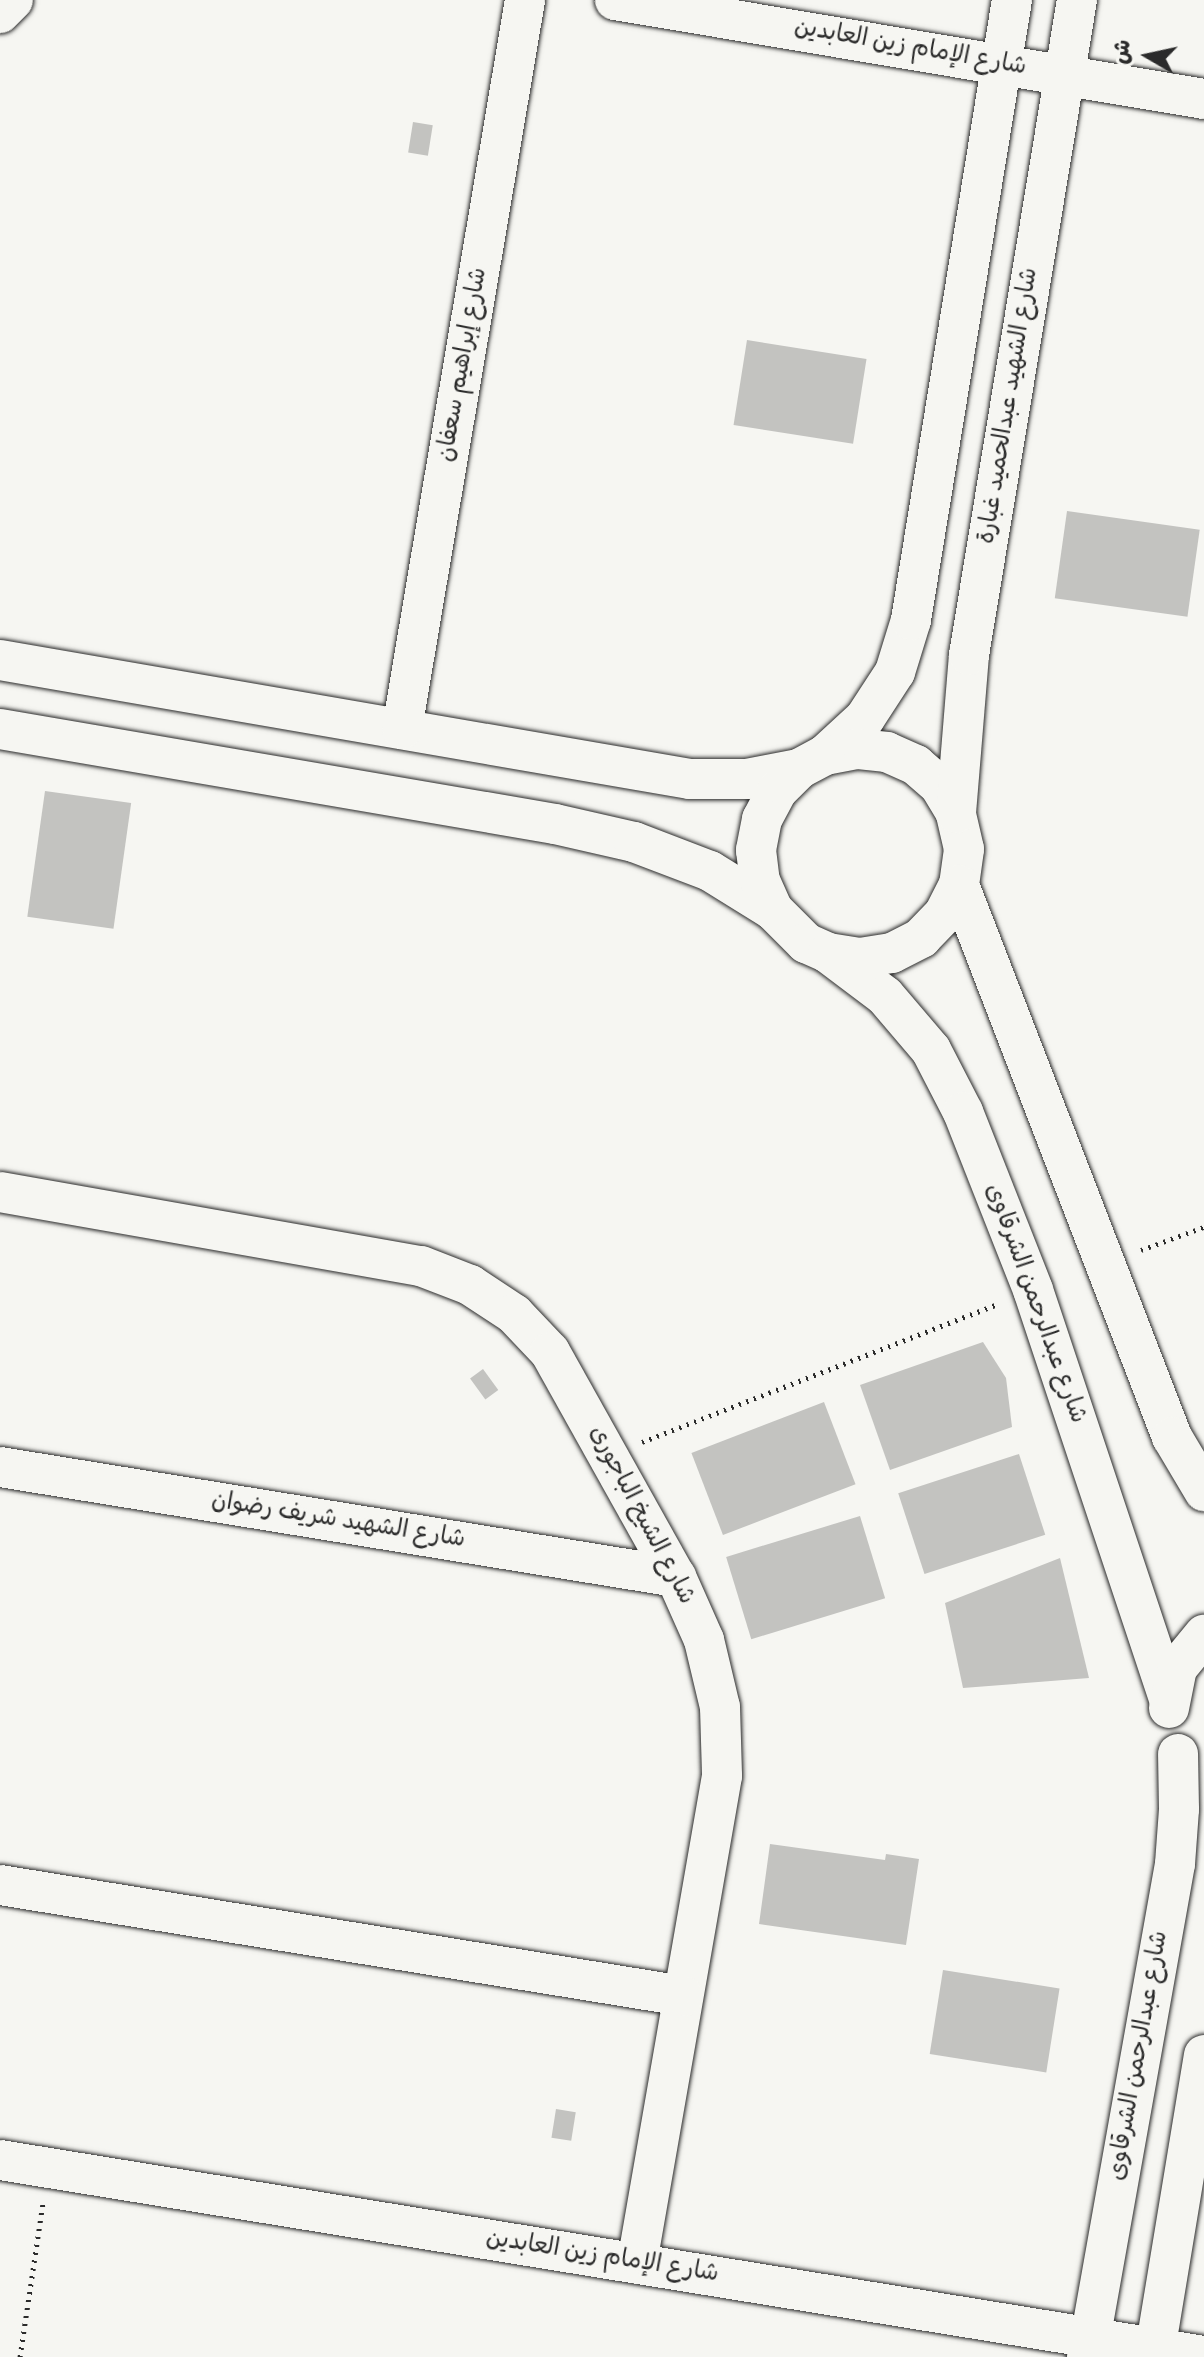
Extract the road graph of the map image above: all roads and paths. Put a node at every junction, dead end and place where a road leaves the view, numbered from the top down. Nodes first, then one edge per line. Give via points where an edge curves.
1 (13, 0) edge
2 (525, 0) edge
3 (615, 0) edge
4 (1012, 0) edge
5 (1077, 0) edge
6 (0, 13) edge
7 (1001, 65) junction
8 (1064, 75) junction
9 (1204, 99) edge
10 (0, 660) edge
11 (0, 729) edge
12 (402, 729) junction
13 (812, 762) junction
14 (956, 813) junction
15 (959, 885) junction
16 (773, 910) junction
17 (828, 953) junction
18 (0, 1192) edge
19 (1204, 1227) edge
20 (1106, 1263) junction
21 (1033, 1290) junction
22 (608, 1456) junction
23 (0, 1467) edge
24 (1204, 1491) edge
25 (676, 1577) junction
26 (1204, 1635) edge
27 (1169, 1699) junction
28 (1178, 1754) junction
29 (1204, 1785) edge
30 (0, 1885) edge
31 (683, 1996) junction
32 (1204, 2055) edge
33 (0, 2160) edge
34 (49, 2168) junction
35 (637, 2264) junction
36 (1089, 2347) edge
37 (1155, 2352) edge
38 (1204, 2356) edge
39 (20, 2357) edge

1 - 6 street
2 - 12 street, شارع إبراهيم سعفان
3 - 7 street, شارع الإمام زين العابدين
4 - 7 street
5 - 8 street, شارع الشهيد عبدالحميد غبارة
7 - 8 street, شارع الإمام زين العابدين
7 - 13 street via 911,620 895,672 873,706
8 - 9 street, شارع الإمام زين العابدين
8 - 14 street, شارع الشهيد عبدالحميد غبارة via 969,655
10 - 12 street
11 - 16 street via 634,842 710,871
12 - 13 street via 690,779 747,779
13 - 14 street via 856,749 887,752 916,765 940,786
13 - 16 street via 777,791 762,819 756,850 760,881
14 - 15 street via 964,849
15 - 17 street via 921,938 892,953 860,958
15 - 20 street
16 - 17 street via 806,943
17 - 21 street, شارع عبدالرحمن الشرقاوى via 885,996 931,1050 963,1112
18 - 22 street, شارع الشيخ الباجورى via 421,1266 470,1285 514,1314 550,1352
19 - 20 path
20 - 24 street via 1172,1437
21 - 22 path
21 - 27 street, شارع عبدالرحمن الشرقاوى
22 - 25 street, شارع الشيخ الباجورى
23 - 25 street, شارع الشهيد شريف رضوان
25 - 31 street, شارع الشيخ الباجورى via 704,1640 720,1707 722,1776
26 - 27 street via 1177,1668
27 - 28 street, شارع عبدالرحمن الشرقاوى
28 - 29 street
28 - 36 street, شارع عبدالرحمن الشرقاوى via 1175,1864
30 - 31 street
31 - 35 street, شارع الشيخ الباجورى
32 - 37 street
33 - 34 street, شارع الإمام زين العابدين
34 - 35 street, شارع الإمام زين العابدين
34 - 39 path
35 - 36 street, شارع الإمام زين العابدين
36 - 37 street, شارع الإمام زين العابدين
37 - 38 street, شارع الإمام زين العابدين

